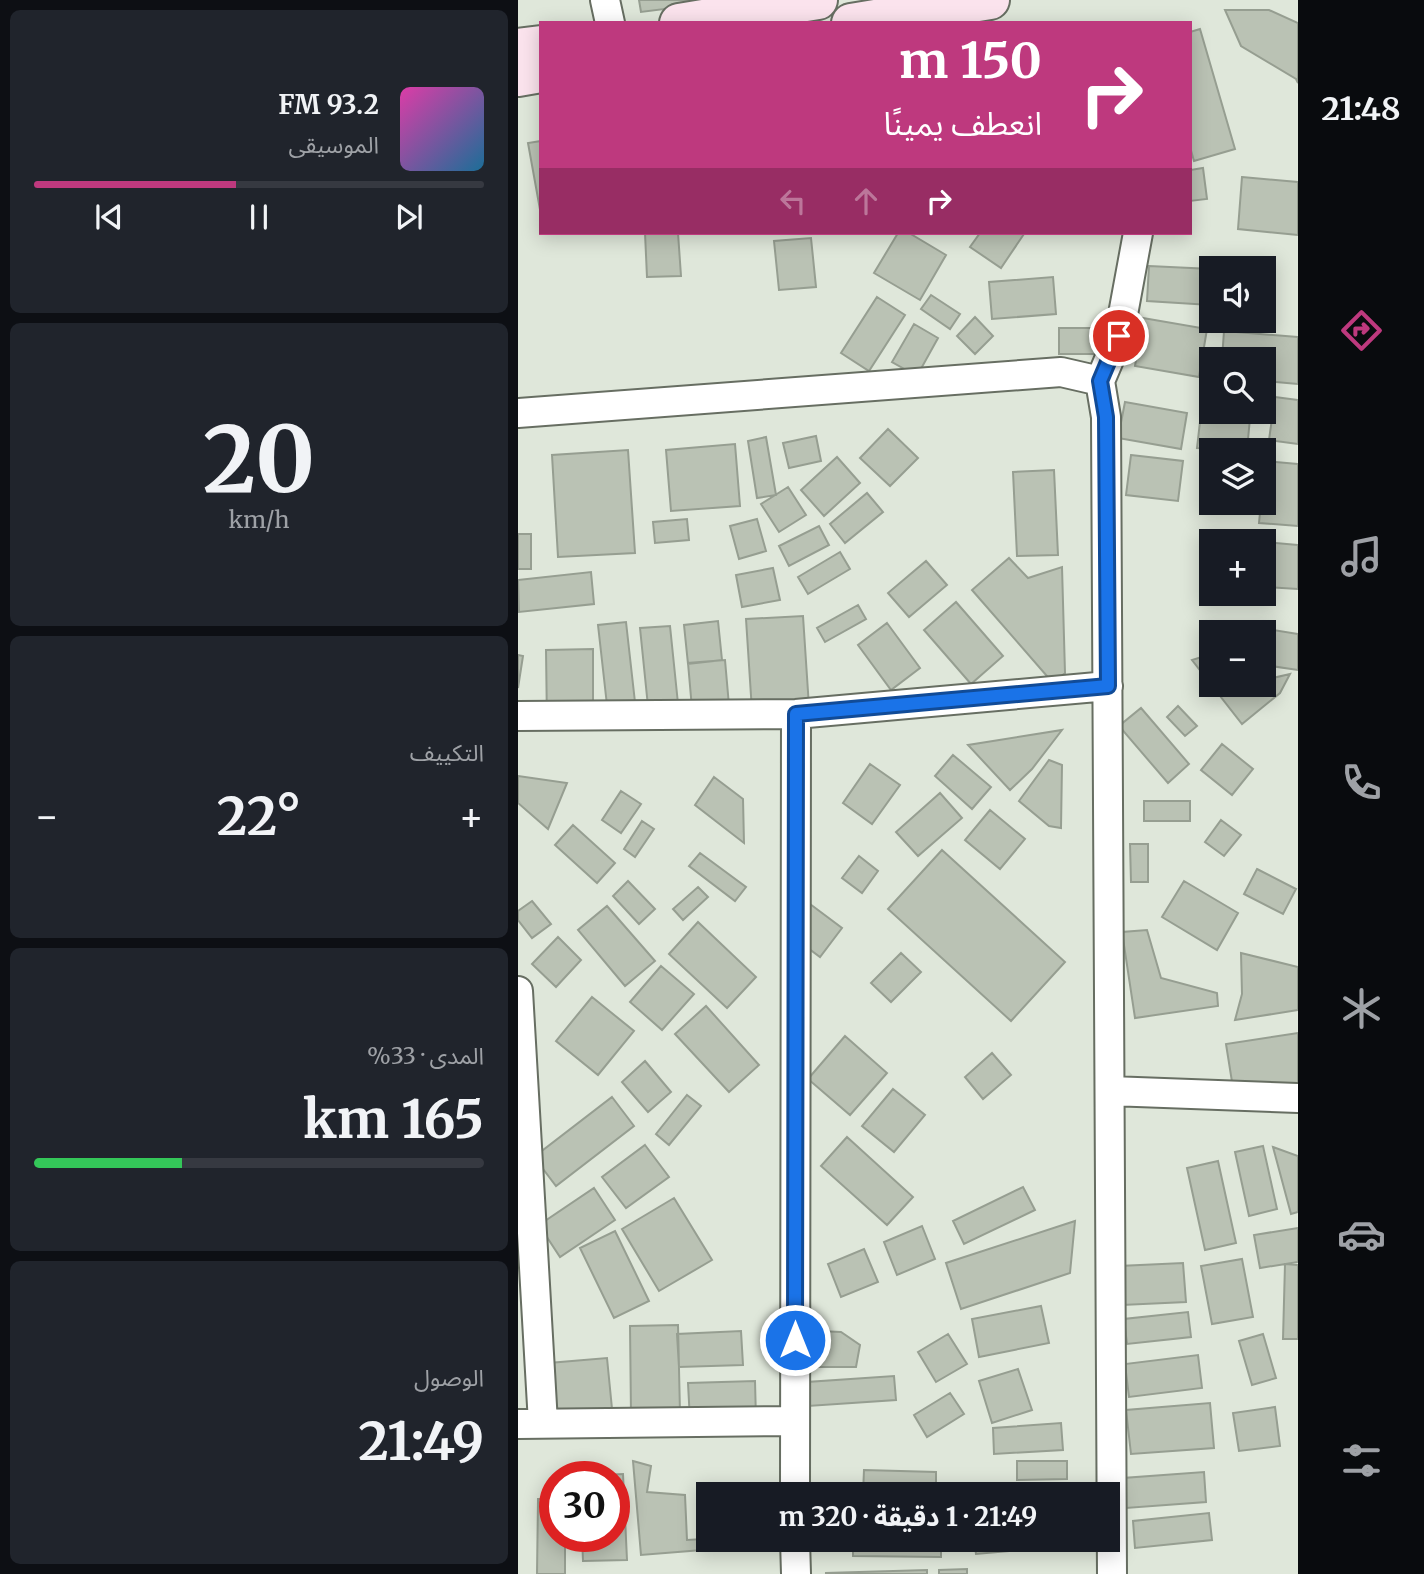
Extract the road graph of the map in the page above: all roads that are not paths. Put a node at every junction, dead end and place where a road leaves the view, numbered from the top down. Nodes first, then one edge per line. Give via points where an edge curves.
1 (605, 0) edge
2 (818, 0) edge
3 (990, 0) edge
4 (610, 21) edge
5 (691, 21) edge
6 (863, 21) edge
7 (539, 45) edge
8 (518, 48) edge
9 (539, 73) edge
10 (518, 77) edge
11 (1138, 235) edge
12 (1100, 381) junction
13 (518, 413) edge
14 (1108, 686) junction
15 (796, 714) junction
16 (518, 716) edge
17 (518, 991) edge
18 (1110, 1091) junction
19 (1298, 1098) edge
20 (795, 1421) junction
21 (530, 1423) edge
22 (795, 1482) edge
23 (795, 1552) edge
24 (796, 1574) edge
25 (1112, 1574) edge

1 - 4 street
2 - 5 street
3 - 6 street
7 - 8 street
9 - 10 street
11 - 12 street via 1119,336
12 - 13 street via 1061,372
12 - 14 street via 1106,417
14 - 15 street
14 - 18 street
15 - 16 street
15 - 20 street
17 - 21 street
18 - 19 street
18 - 25 street
20 - 21 street
20 - 22 street
23 - 24 street

